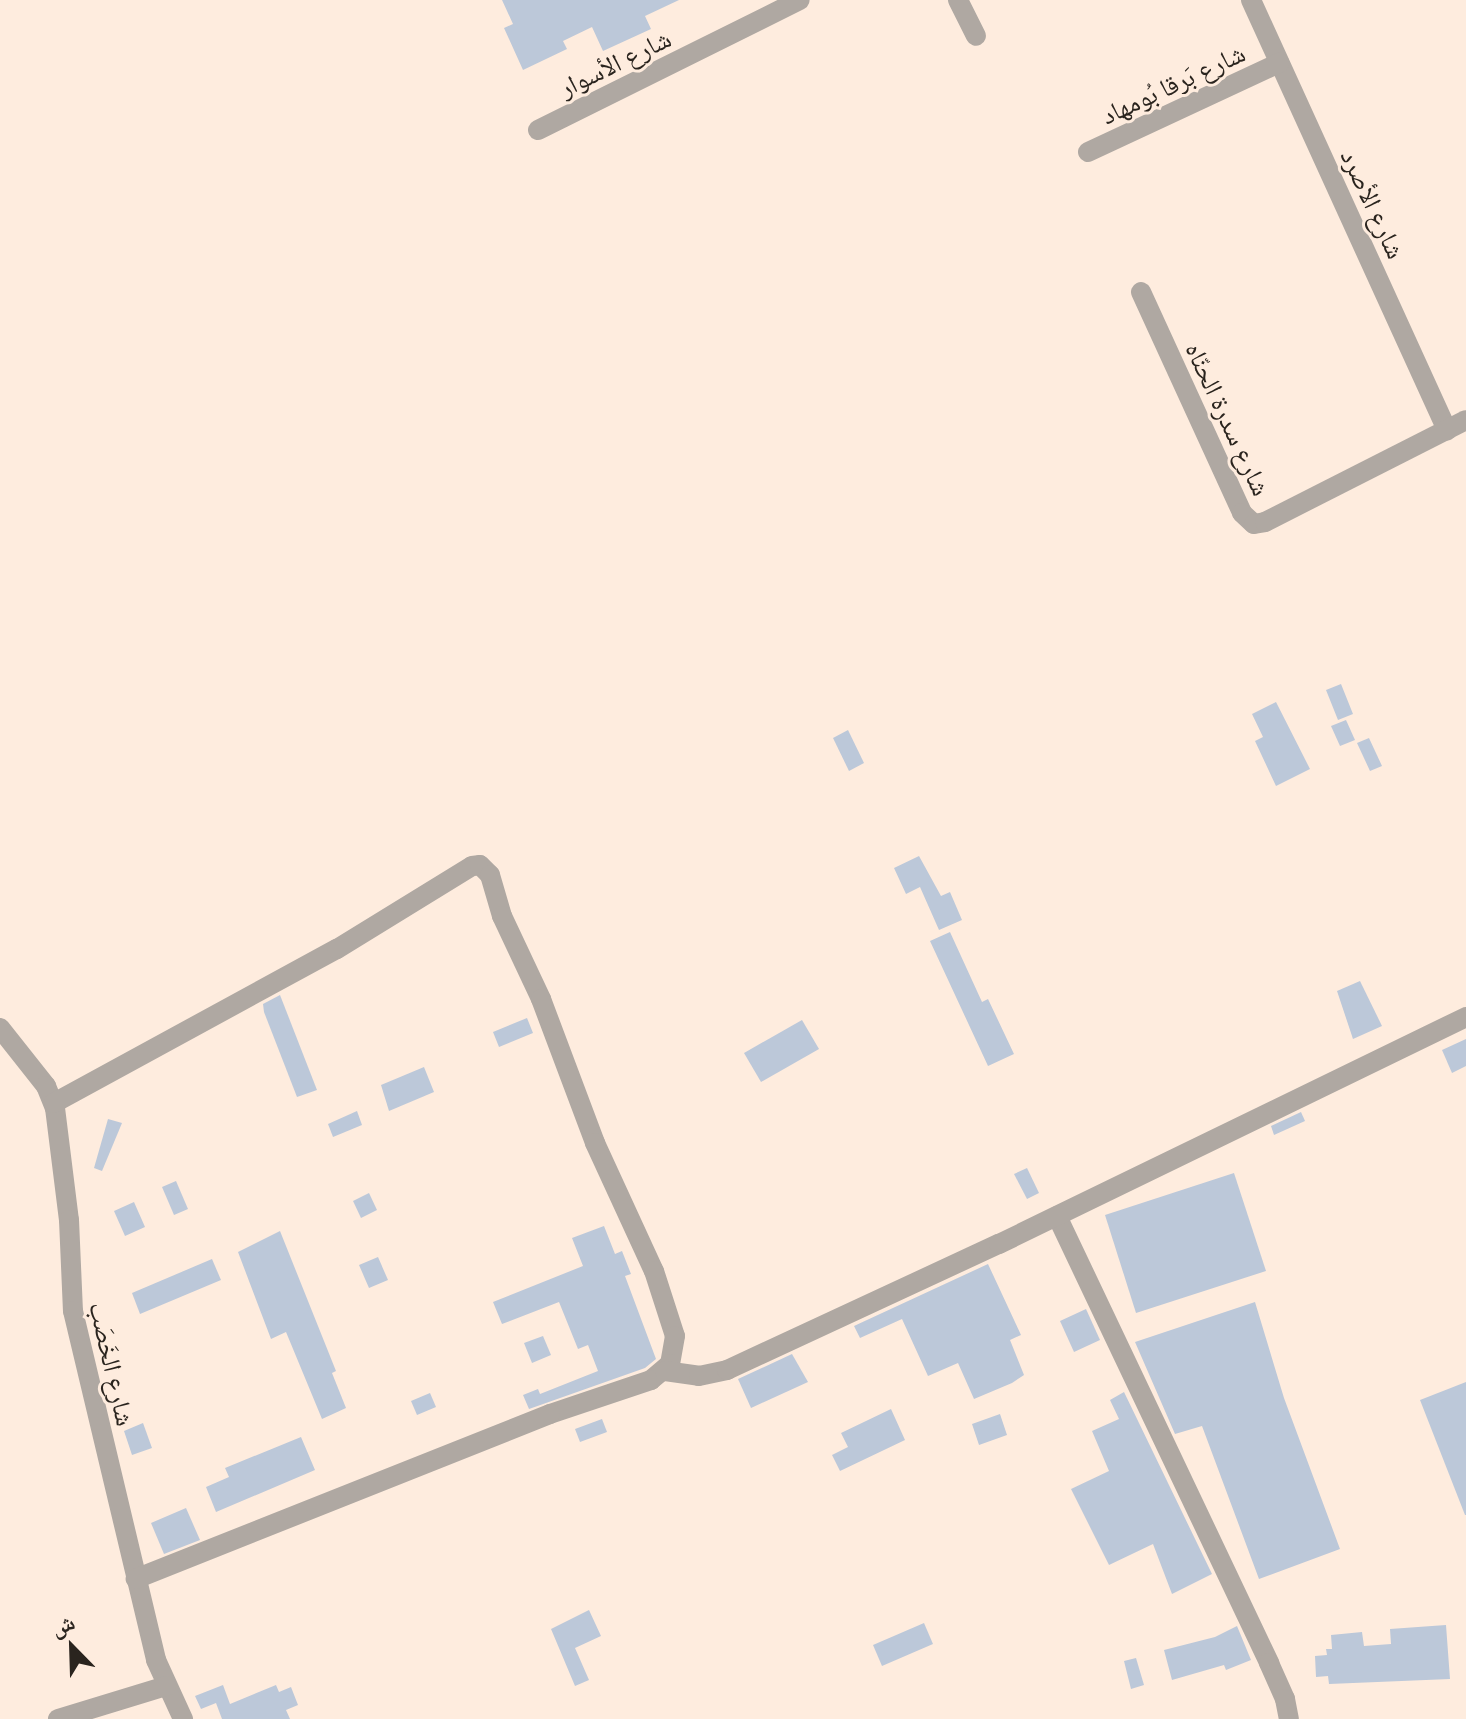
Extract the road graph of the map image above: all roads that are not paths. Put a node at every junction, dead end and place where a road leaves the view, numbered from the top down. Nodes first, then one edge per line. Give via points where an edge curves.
1 (800, 0) edge
2 (958, 0) edge
3 (1251, 0) edge
4 (976, 36) dead end
5 (1279, 63) junction
6 (538, 130) dead end
7 (1088, 152) dead end
8 (1141, 292) dead end
9 (1466, 420) edge
10 (1447, 430) junction
11 (1466, 1017) edge
12 (0, 1028) edge
13 (54, 1103) junction
14 (1057, 1216) junction
15 (665, 1371) junction
16 (136, 1579) junction
17 (166, 1686) junction
18 (58, 1719) edge
19 (183, 1719) edge
20 (1289, 1719) edge

1 - 6 street, شارع الأسوار
2 - 4 street
3 - 5 street, شارع الأصرد
5 - 7 street, شارع بَرقا بُومهاد
5 - 10 street, شارع الأصرد
8 - 10 street, شارع سدرة الحنّاه via 1249,522 1265,522
9 - 10 street, شارع سدرة الحنّاه
11 - 14 street
12 - 13 street, شارع الخَصَب
13 - 15 street via 480,865 490,875 595,1143 654,1271 675,1336 674,1355
13 - 16 street, شارع الخَصَب via 69,1220 73,1311
14 - 15 street via 727,1370 699,1376
14 - 20 street via 1269,1663
15 - 16 street
16 - 17 street, شارع الخَصَب
17 - 18 street
17 - 19 street, شارع الخَصَب

